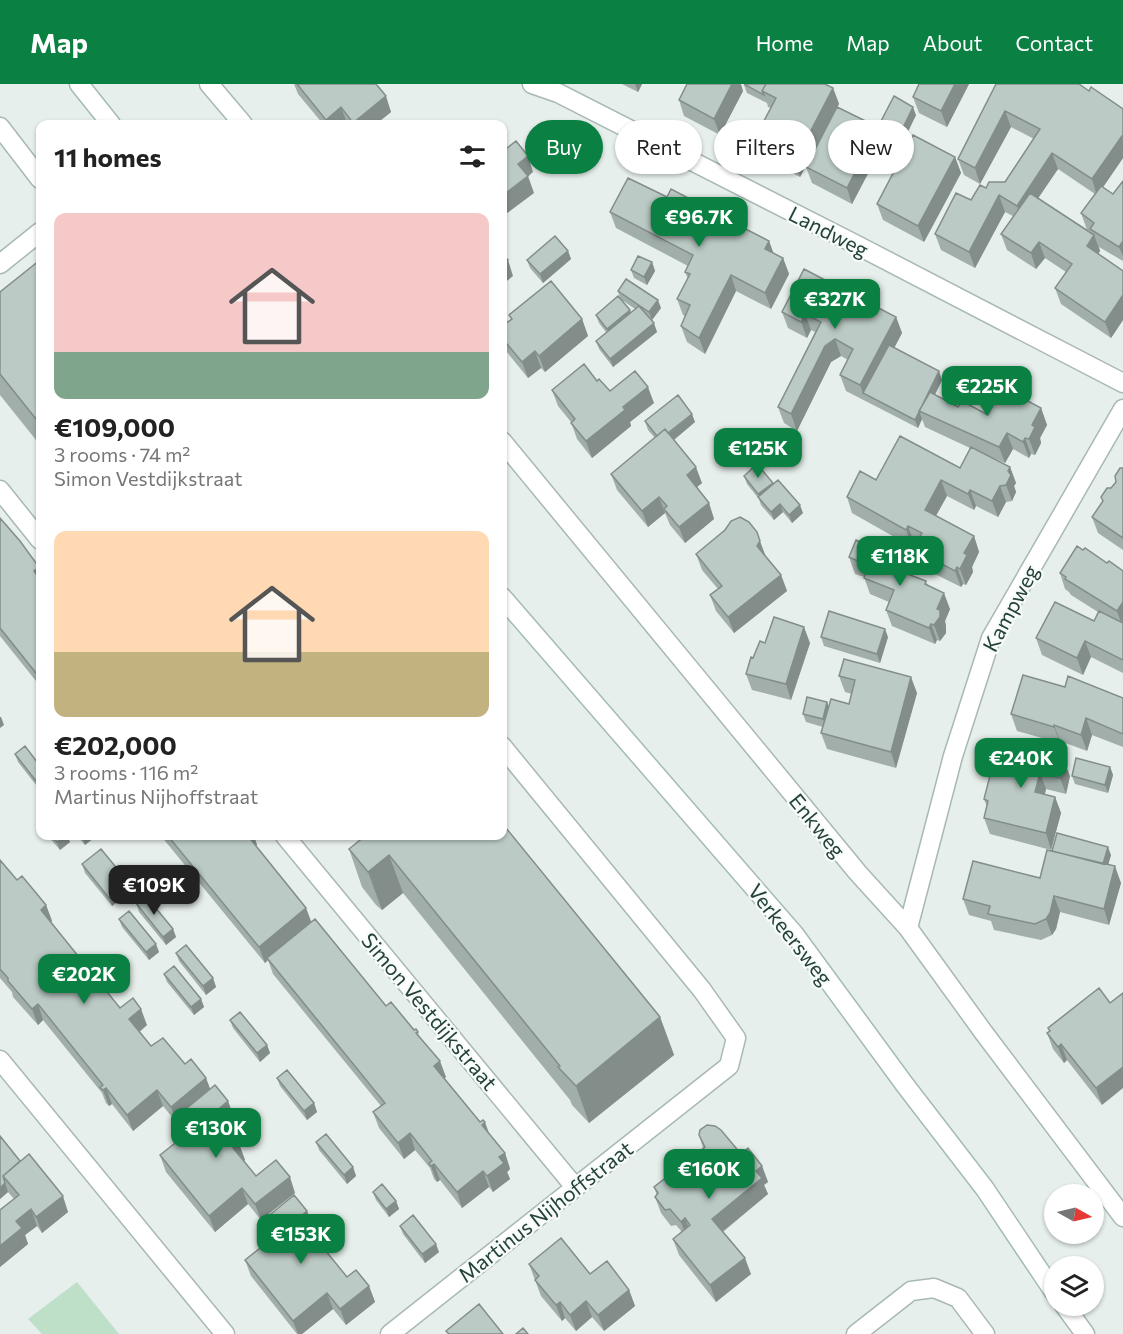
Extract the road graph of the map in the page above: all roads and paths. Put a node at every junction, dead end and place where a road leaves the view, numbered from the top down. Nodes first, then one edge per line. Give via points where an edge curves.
1 (79, 84) edge
2 (209, 84) edge
3 (532, 84) edge
4 (108, 120) edge
5 (240, 120) edge
6 (0, 127) edge
7 (36, 174) edge
8 (36, 235) edge
9 (0, 264) edge
10 (1123, 383) edge
11 (1123, 409) edge
12 (507, 447) edge
13 (0, 490) edge
14 (36, 535) edge
15 (507, 603) edge
16 (507, 752) edge
17 (288, 840) edge
18 (908, 928) junction
19 (0, 1060) edge
20 (575, 1187) junction
21 (1123, 1217) edge
22 (1044, 1277) edge
23 (1072, 1316) edge
24 (225, 1334) edge
25 (390, 1334) edge
26 (856, 1334) edge
27 (985, 1334) edge
28 (1085, 1334) edge

1 - 4 street
2 - 5 street
3 - 10 street, Landweg via 568,98
6 - 7 street
8 - 9 street
11 - 18 street, Kampweg via 991,638 953,756
12 - 18 street, Enkweg via 858,873
13 - 14 street
15 - 22 street, Verkeersweg via 795,935 985,1189
16 - 20 street, Martinus Nijhoffstraat via 702,990 736,1038 729,1066
17 - 20 street, Simon Vestdijkstraat
18 - 21 street, Enkweg
19 - 24 street
20 - 25 street, Martinus Nijhoffstraat
23 - 28 street
26 - 27 street via 911,1291 934,1288 958,1298

